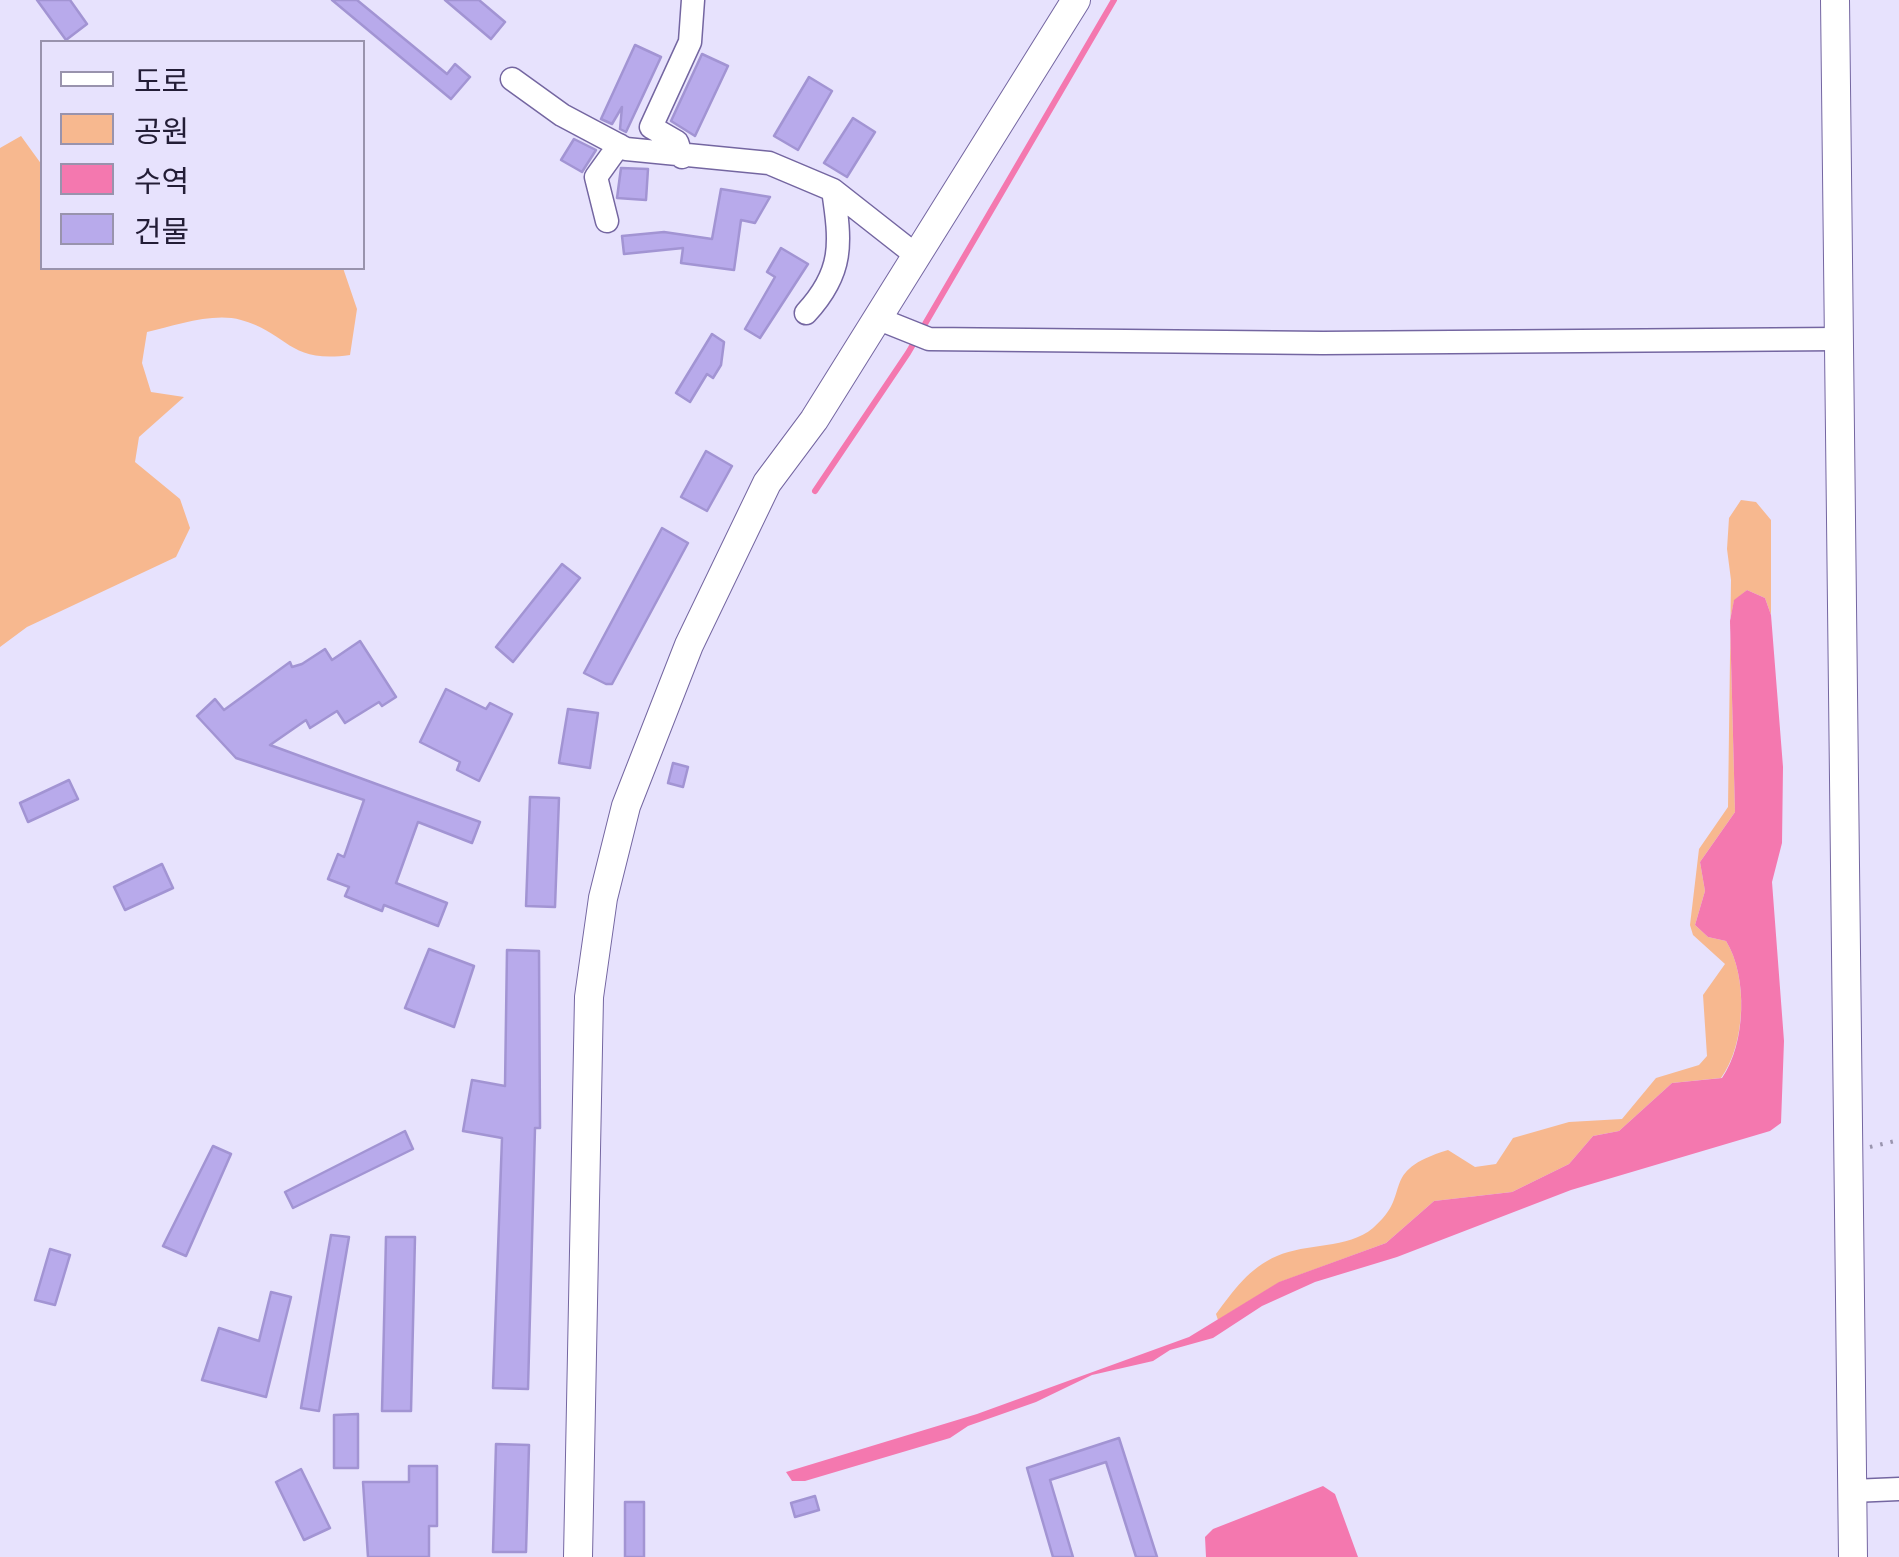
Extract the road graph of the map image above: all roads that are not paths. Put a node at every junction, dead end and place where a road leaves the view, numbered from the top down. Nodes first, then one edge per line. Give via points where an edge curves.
1 (693, 0) edge
2 (1076, 0) edge
3 (1836, 0) edge
4 (512, 79) dead end
5 (619, 146) junction
6 (682, 157) junction
7 (833, 190) junction
8 (607, 221) dead end
9 (918, 256) junction
10 (806, 313) dead end
11 (879, 318) junction
12 (1838, 339) junction
13 (1899, 1489) edge
14 (1852, 1491) junction
15 (578, 1557) edge
16 (1853, 1557) edge

1 - 6 street via 690,42 651,127 677,142
2 - 9 main road
3 - 12 main road
4 - 5 street
5 - 6 street
5 - 8 street via 596,176
6 - 7 street via 768,164
7 - 9 street
7 - 10 street via 836,272
9 - 11 main road
11 - 12 street via 929,339
11 - 15 main road via 767,483 696,630 626,806 603,898 588,997
12 - 14 main road
13 - 14 street
14 - 16 main road

